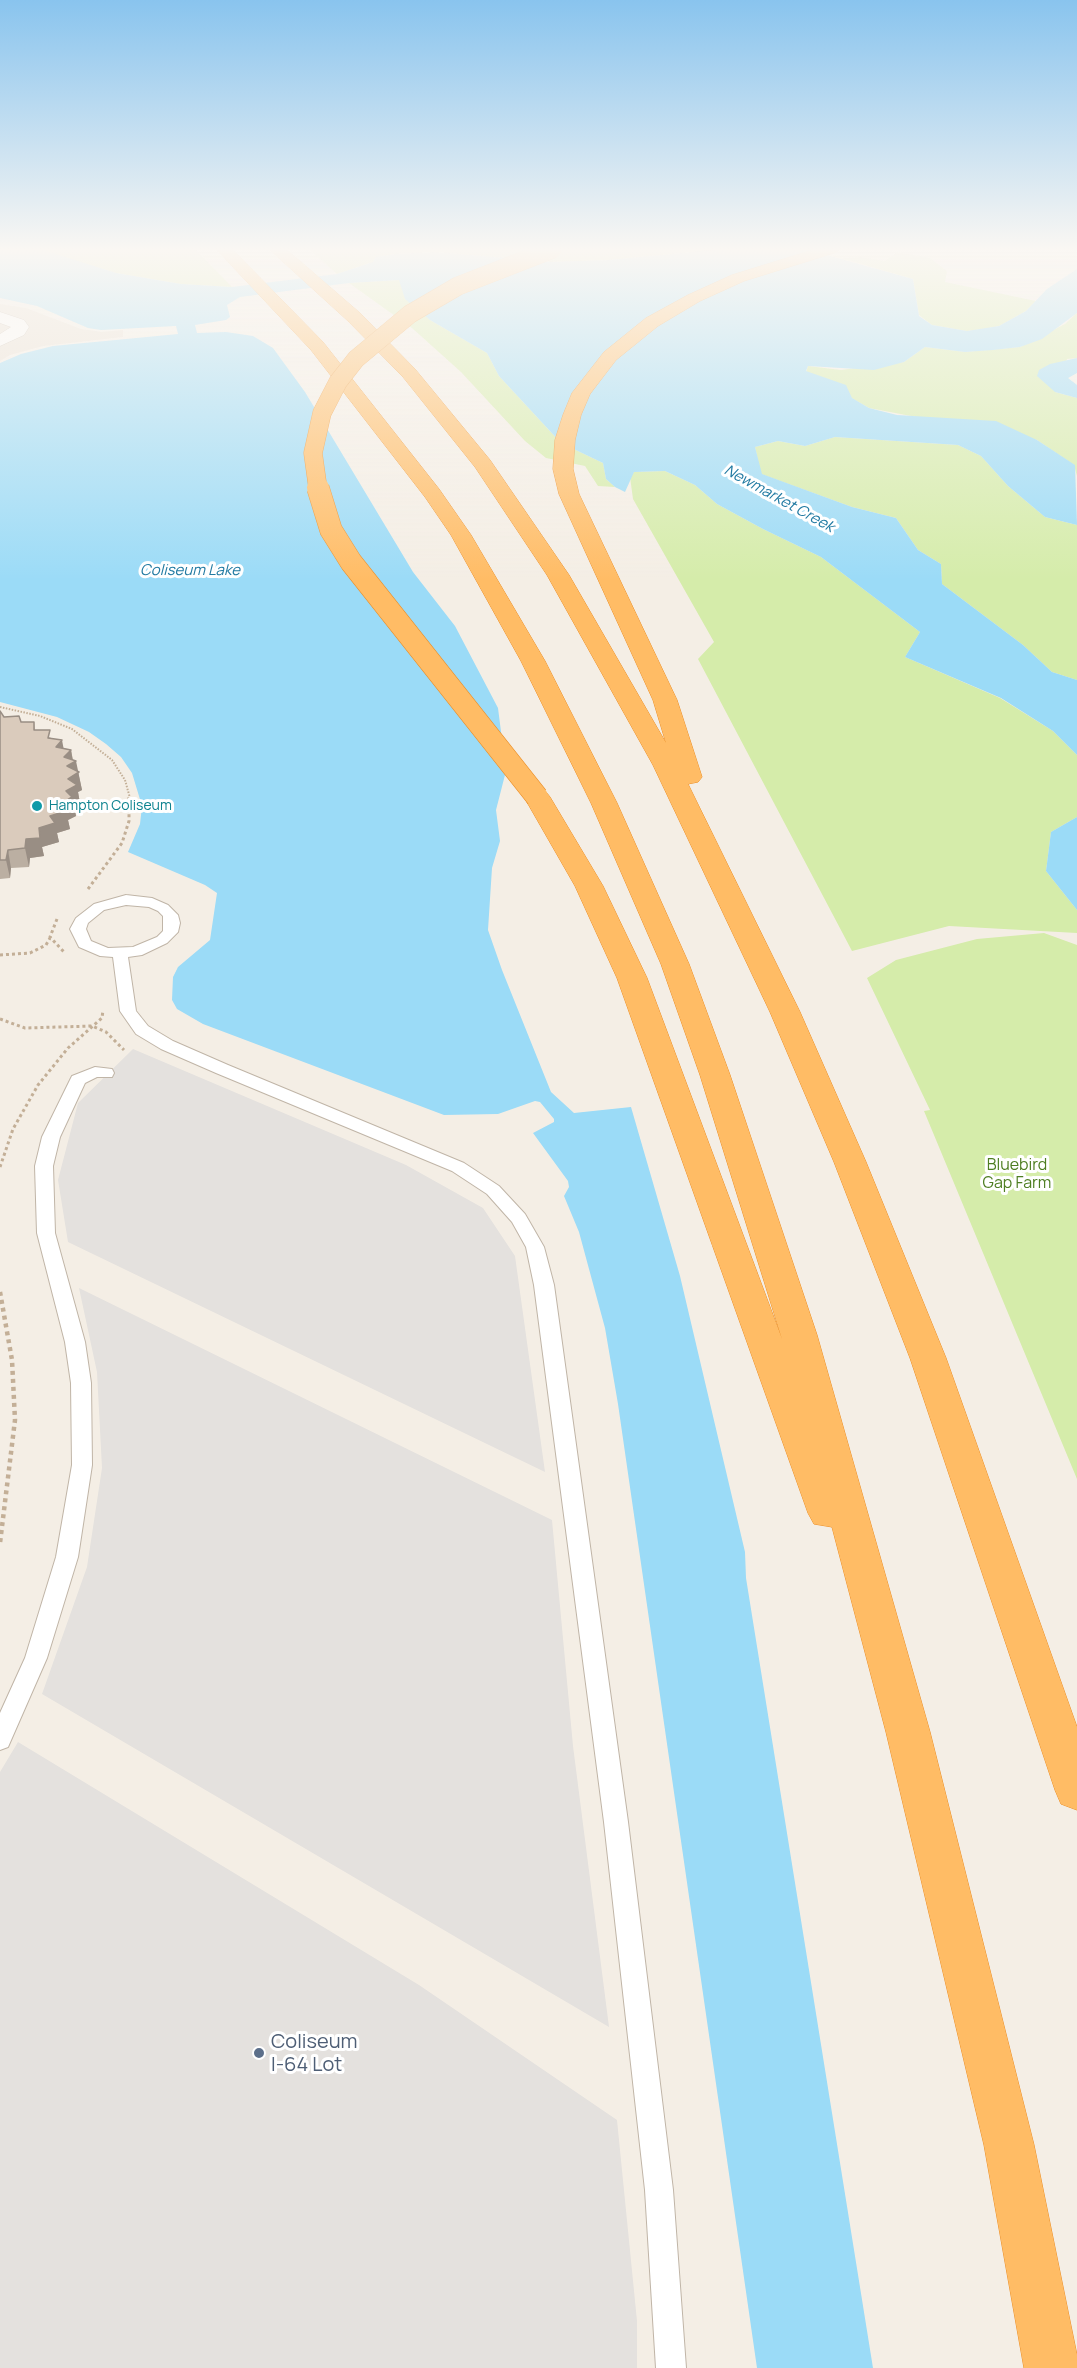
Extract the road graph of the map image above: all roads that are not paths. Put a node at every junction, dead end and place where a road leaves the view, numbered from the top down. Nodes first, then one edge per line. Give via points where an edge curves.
1 (328, 360) edge
2 (356, 360) edge
3 (396, 360) edge
4 (607, 360) edge
5 (716, 865) junction
6 (120, 953) junction
7 (106, 1073) dead end
8 (908, 1732) junction
9 (0, 1740) edge
10 (1077, 1790) edge
11 (671, 2368) edge
12 (1052, 2368) edge

1 - 8 highway via 461,536 533,661 609,814 675,964 800,1335
2 - 8 highway, bridge via 322,413 314,453 320,501 351,562 537,797 589,885 632,978
3 - 5 highway via 436,403 523,521 587,624 666,765
4 - 5 highway via 581,393 572,415 563,469 580,521 665,700
5 - 10 highway via 845,1151 928,1358
6 - 6 lane via 85,944 78,929 88,913 112,903 140,900 163,908 170,915 170,932 162,940 136,952
6 - 11 lane via 128,1011 142,1030 200,1059 458,1167 493,1190 519,1218 535,1247 544,1285 616,1822 659,2190
7 - 9 lane via 95,1072 78,1080 51,1137 44,1166 46,1233 75,1342 81,1383 82,1465 69,1547 54,1605
8 - 12 highway via 1009,2145

